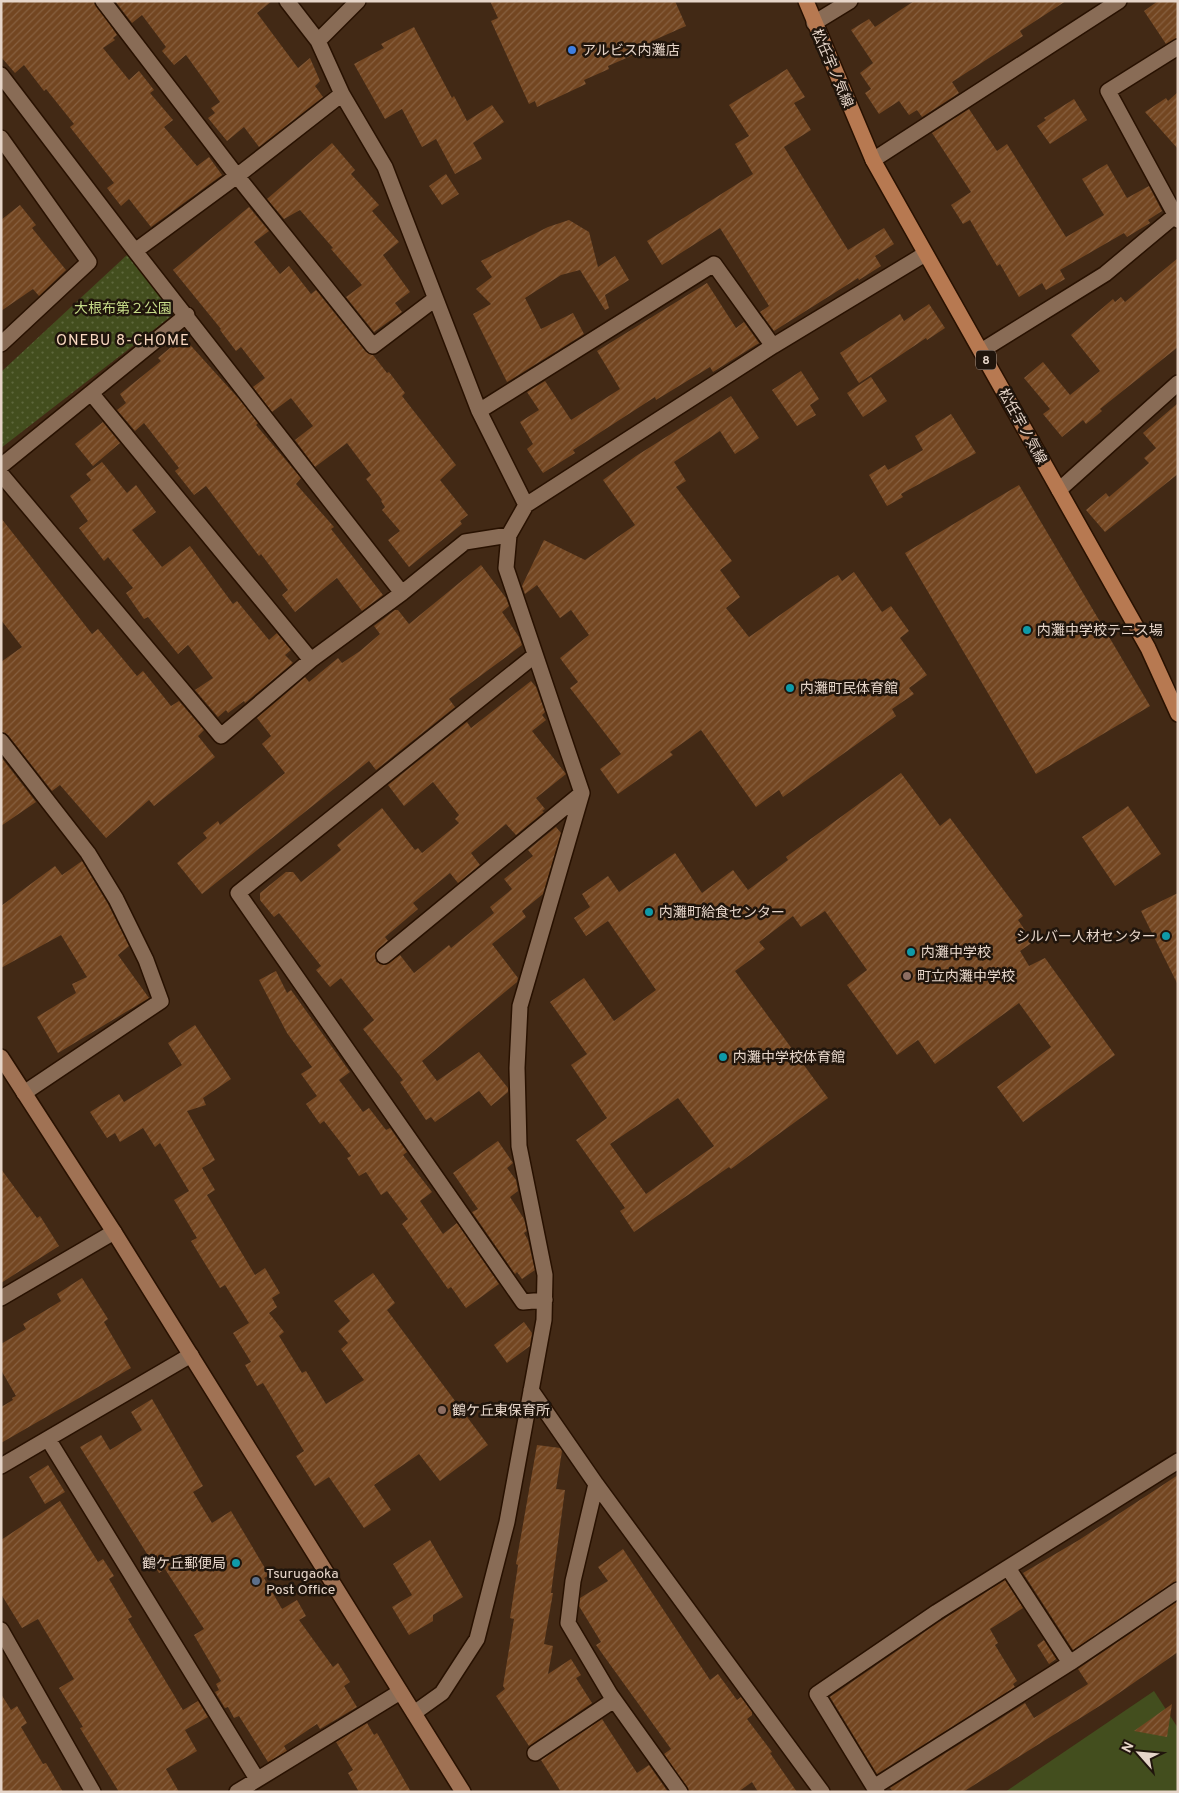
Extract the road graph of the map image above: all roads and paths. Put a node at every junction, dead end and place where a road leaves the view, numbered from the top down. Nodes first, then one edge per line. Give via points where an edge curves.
1 (103, 1) edge
2 (287, 1) edge
3 (358, 1) edge
4 (806, 1) edge
5 (850, 1) edge
6 (1118, 1) edge
7 (814, 23) junction
8 (318, 41) junction
9 (1178, 47) edge
10 (1, 75) edge
11 (342, 94) junction
12 (1, 138) edge
13 (873, 160) junction
14 (237, 176) junction
15 (1177, 216) edge
16 (134, 251) junction
17 (925, 254) junction
18 (435, 299) junction
19 (187, 315) junction
20 (1, 344) edge
21 (773, 346) junction
22 (981, 351) junction
23 (1178, 383) edge
24 (91, 393) junction
25 (479, 411) junction
26 (1, 466) edge
27 (1, 474) edge
28 (1059, 490) junction
29 (526, 505) junction
30 (509, 535) junction
31 (402, 593) junction
32 (534, 656) junction
33 (312, 660) junction
34 (1178, 714) edge
35 (1, 742) edge
36 (582, 793) junction
37 (384, 956) dead end
38 (1, 1057) edge
39 (24, 1093) junction
40 (114, 1232) junction
41 (1, 1298) edge
42 (545, 1300) junction
43 (191, 1355) junction
44 (531, 1390) junction
45 (48, 1439) junction
46 (1178, 1461) edge
47 (1, 1466) edge
48 (596, 1484) junction
49 (1008, 1568) junction
50 (1178, 1590) edge
51 (1, 1630) edge
52 (1070, 1662) junction
53 (400, 1692) junction
54 (614, 1700) junction
55 (414, 1713) junction
56 (535, 1753) dead end
57 (257, 1779) junction
58 (875, 1789) edge
59 (93, 1792) edge
60 (237, 1792) edge
61 (463, 1792) edge
62 (680, 1792) edge
63 (822, 1792) edge

1 - 14 street
2 - 8 street
3 - 8 street
4 - 7 main road, 松任宇ノ気線 / 8
5 - 7 street
6 - 13 street
7 - 13 main road, 松任宇ノ気線 / 8
8 - 11 street
9 - 15 street via 1108,91
10 - 16 street
11 - 14 street
11 - 18 street via 385,167
12 - 20 street via 89,262
13 - 17 main road, 松任宇ノ気線 / 8
14 - 16 street
14 - 18 street via 373,346
15 - 22 street via 1105,274
16 - 19 street
17 - 21 street
17 - 22 main road, 松任宇ノ気線 / 8
18 - 25 street
19 - 24 street
19 - 31 street
21 - 25 street via 714,264
21 - 29 street
22 - 28 main road, 松任宇ノ気線 / 8
23 - 28 street
24 - 26 street
24 - 33 street
25 - 29 street
27 - 33 street via 221,736
28 - 34 main road, 松任宇ノ気線 / 8 via 1148,648
29 - 30 street
30 - 31 street via 465,542
30 - 32 street via 506,568
31 - 33 street
32 - 36 street
32 - 42 street via 238,893 522,1302
35 - 39 street via 88,853 116,899 146,960 161,1001
36 - 37 street
36 - 42 street via 520,1006 516,1068 519,1146 545,1275
38 - 39 street
39 - 40 street
40 - 41 street
40 - 43 street
42 - 44 street
43 - 45 street
43 - 53 street
44 - 48 street
44 - 55 street via 507,1522 477,1639 442,1693
45 - 47 street
45 - 57 street
46 - 49 street
48 - 54 street via 572,1582 568,1623
48 - 63 street
49 - 52 street
49 - 58 street via 817,1694
50 - 52 street
51 - 59 street
52 - 58 street
53 - 55 street
53 - 57 street
54 - 56 street
54 - 62 street
55 - 61 street
57 - 60 street

